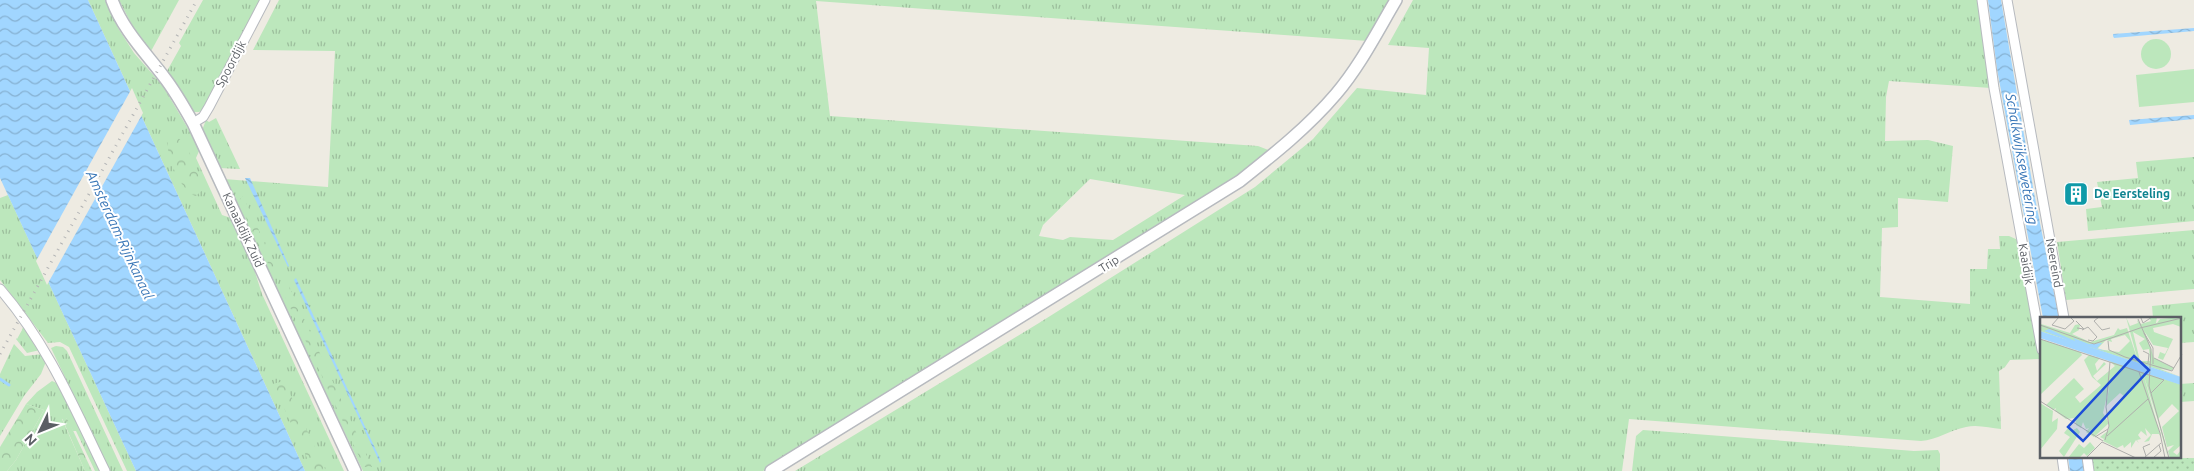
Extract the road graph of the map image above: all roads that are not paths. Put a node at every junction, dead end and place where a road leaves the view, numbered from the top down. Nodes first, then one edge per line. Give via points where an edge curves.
1 (112, 0) edge
2 (265, 0) edge
3 (1396, 0) edge
4 (1982, 0) edge
5 (2007, 0) edge
6 (193, 123) junction
7 (0, 289) edge
8 (2064, 317) edge
9 (2040, 339) edge
10 (2062, 458) edge
11 (2087, 458) edge
12 (105, 471) edge
13 (355, 471) edge
14 (771, 471) edge
15 (2064, 471) edge
16 (2089, 471) edge

1 - 6 street, Kanaaldijk Zuid via 127,30 164,77
2 - 6 street, Spoordijk via 209,107
3 - 14 street, Trip via 1337,92 1287,144 1240,181
4 - 9 street, Kaaidijk via 1994,88
5 - 8 street, Neereind
6 - 13 street, Kanaaldijk Zuid
7 - 12 street via 28,324 56,369
10 - 15 street
11 - 16 street

